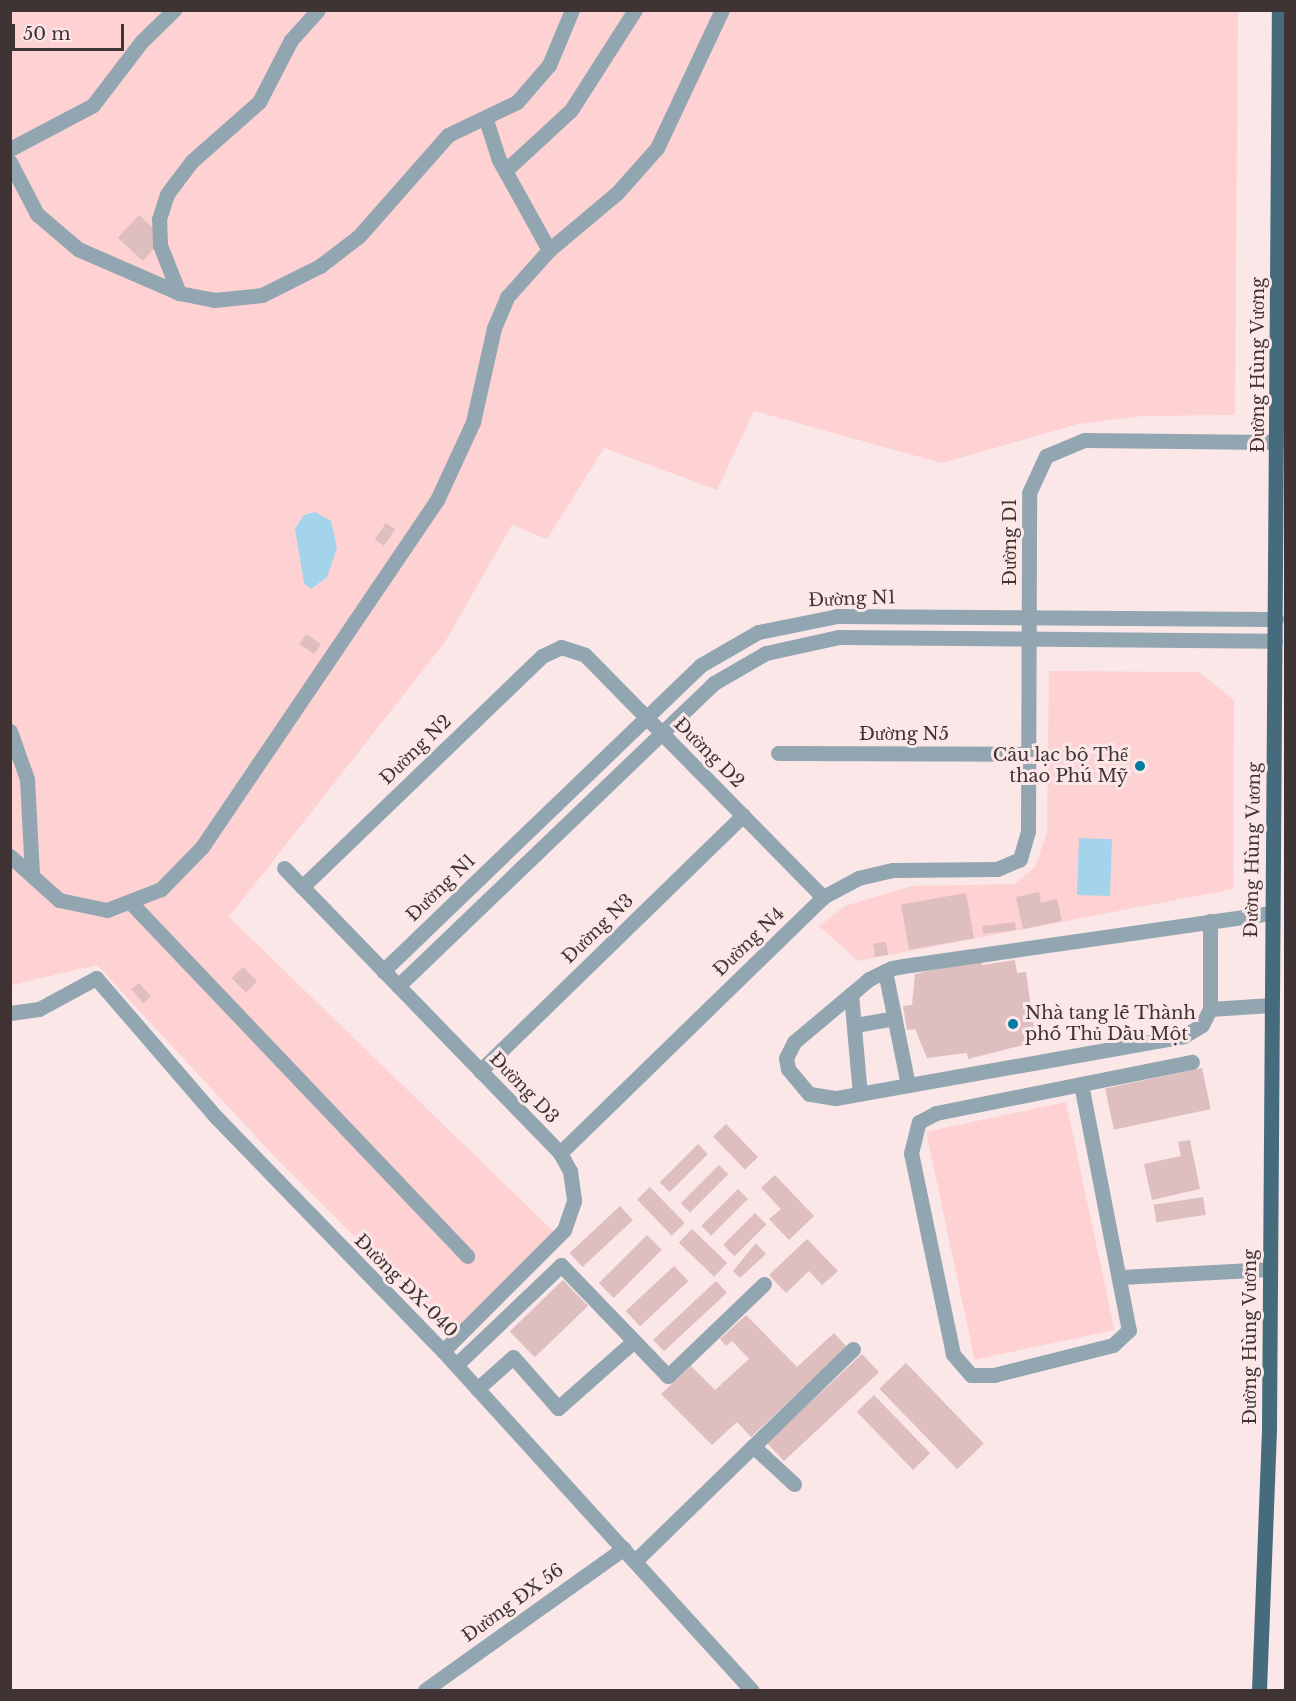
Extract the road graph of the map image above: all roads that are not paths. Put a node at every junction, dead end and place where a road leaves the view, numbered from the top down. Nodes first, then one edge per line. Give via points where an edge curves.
1 (174, 10) edge
2 (318, 10) edge
3 (572, 10) edge
4 (635, 10) edge
5 (722, 10) edge
6 (1279, 10) edge
7 (486, 120) junction
8 (10, 149) edge
9 (10, 162) edge
10 (506, 170) junction
11 (549, 250) junction
12 (179, 293) junction
13 (1281, 442) edge
14 (1029, 618) junction
15 (1275, 619) junction
16 (1029, 639) junction
17 (1275, 641) junction
18 (561, 647) joint
19 (647, 717) junction
20 (10, 731) edge
21 (662, 733) junction
22 (778, 753) dead end
23 (1029, 754) junction
24 (743, 815) junction
25 (10, 856) edge
26 (1016, 863) joint
27 (284, 868) dead end
28 (32, 874) junction
29 (302, 887) junction
30 (823, 897) junction
31 (132, 904) junction
32 (1271, 913) junction
33 (1210, 921) junction
34 (885, 970) junction
35 (383, 971) junction
36 (398, 986) junction
37 (851, 994) junction
38 (1278, 1004) edge
39 (1210, 1009) junction
40 (10, 1012) edge
41 (894, 1018) junction
42 (855, 1025) junction
43 (1192, 1062) dead end
44 (480, 1071) junction
45 (1081, 1084) junction
46 (908, 1085) junction
47 (860, 1094) junction
48 (560, 1153) junction
49 (467, 1256) dead end
50 (1270, 1269) junction
51 (1120, 1277) junction
52 (765, 1284) dead end
53 (634, 1341) junction
54 (853, 1349) dead end
55 (443, 1352) junction
56 (456, 1365) junction
57 (477, 1389) junction
58 (753, 1446) junction
59 (794, 1484) dead end
60 (624, 1548) junction
61 (635, 1561) junction
62 (425, 1690) edge
63 (752, 1690) edge
64 (1259, 1690) edge

1 - 8 street via 142,41 93,105
2 - 12 street via 296,32 259,102 192,161 167,194 159,219 160,245
3 - 7 street via 559,48 538,81 517,102
4 - 10 street via 571,110
5 - 11 street via 657,148 617,193
6 - 13 main road, Đường Hùng Vương
7 - 10 street
7 - 12 street via 437,144 358,236 288,285 230,300
9 - 12 street via 27,200 63,239
10 - 11 street
11 - 31 street via 517,284 500,312 462,452 404,554 202,847 173,879
13 - 14 street, Đường D1 via 1084,440 1054,450 1031,483
13 - 15 main road, Đường Hùng Vương
14 - 15 street, Đường N1
14 - 16 street, Đường D1
14 - 19 street, Đường N1 via 837,616 778,625 719,652
15 - 17 main road, Đường Hùng Vương
16 - 17 street, Đường N1
16 - 21 street, Đường N1 via 839,637 793,644 732,671
16 - 23 street, Đường D1
17 - 32 main road, Đường Hùng Vương
18 - 19 street, Đường D2 via 585,655
18 - 29 street, Đường N2 via 542,656
19 - 21 street, Đường D2
19 - 35 street, Đường N1
20 - 28 street via 27,779
21 - 24 street, Đường D2
21 - 36 street, Đường N1
22 - 23 street, Đường N5
23 - 26 street, Đường D1 via 1028,839
24 - 30 street, Đường D2
24 - 44 street, Đường N3
25 - 28 street
26 - 30 street, Đường N4 via 989,869 893,870 858,879
27 - 29 street, Đường D3
28 - 31 street via 59,900 82,909
29 - 35 street, Đường D3
30 - 48 street, Đường N4
31 - 49 street
32 - 33 street
32 - 38 main road, Đường Hùng Vương
33 - 34 street
33 - 39 street
34 - 37 street
34 - 41 street
35 - 36 street, Đường D3
36 - 44 street, Đường D3
37 - 42 street
37 - 47 street via 790,1047 786,1064 809,1094 826,1098
38 - 39 street
38 - 50 main road, Đường Hùng Vương
39 - 46 street via 1202,1025 1184,1036
40 - 55 street, Đường ĐX-040 via 39,1008 96,978 218,1118
41 - 42 street
41 - 46 street
42 - 47 street
43 - 45 street
44 - 48 street, Đường D3
45 - 51 street
45 - 51 street via 936,1113 914,1130 911,1153 955,1360 971,1375 985,1376 1113,1345 1130,1324
46 - 47 street
48 - 55 street, Đường D3 via 573,1180 568,1225
50 - 51 street
50 - 64 main road, Đường Hùng Vương
52 - 53 street via 668,1376
53 - 56 street via 561,1266
53 - 57 street via 558,1408 513,1357
54 - 58 street
55 - 56 street, Đường ĐX-040
56 - 57 street, Đường ĐX-040
57 - 60 street, Đường ĐX-040
58 - 59 street
58 - 61 street
60 - 61 street, Đường ĐX-040
60 - 62 street, Đường ĐX 56
61 - 63 street, Đường ĐX-040

